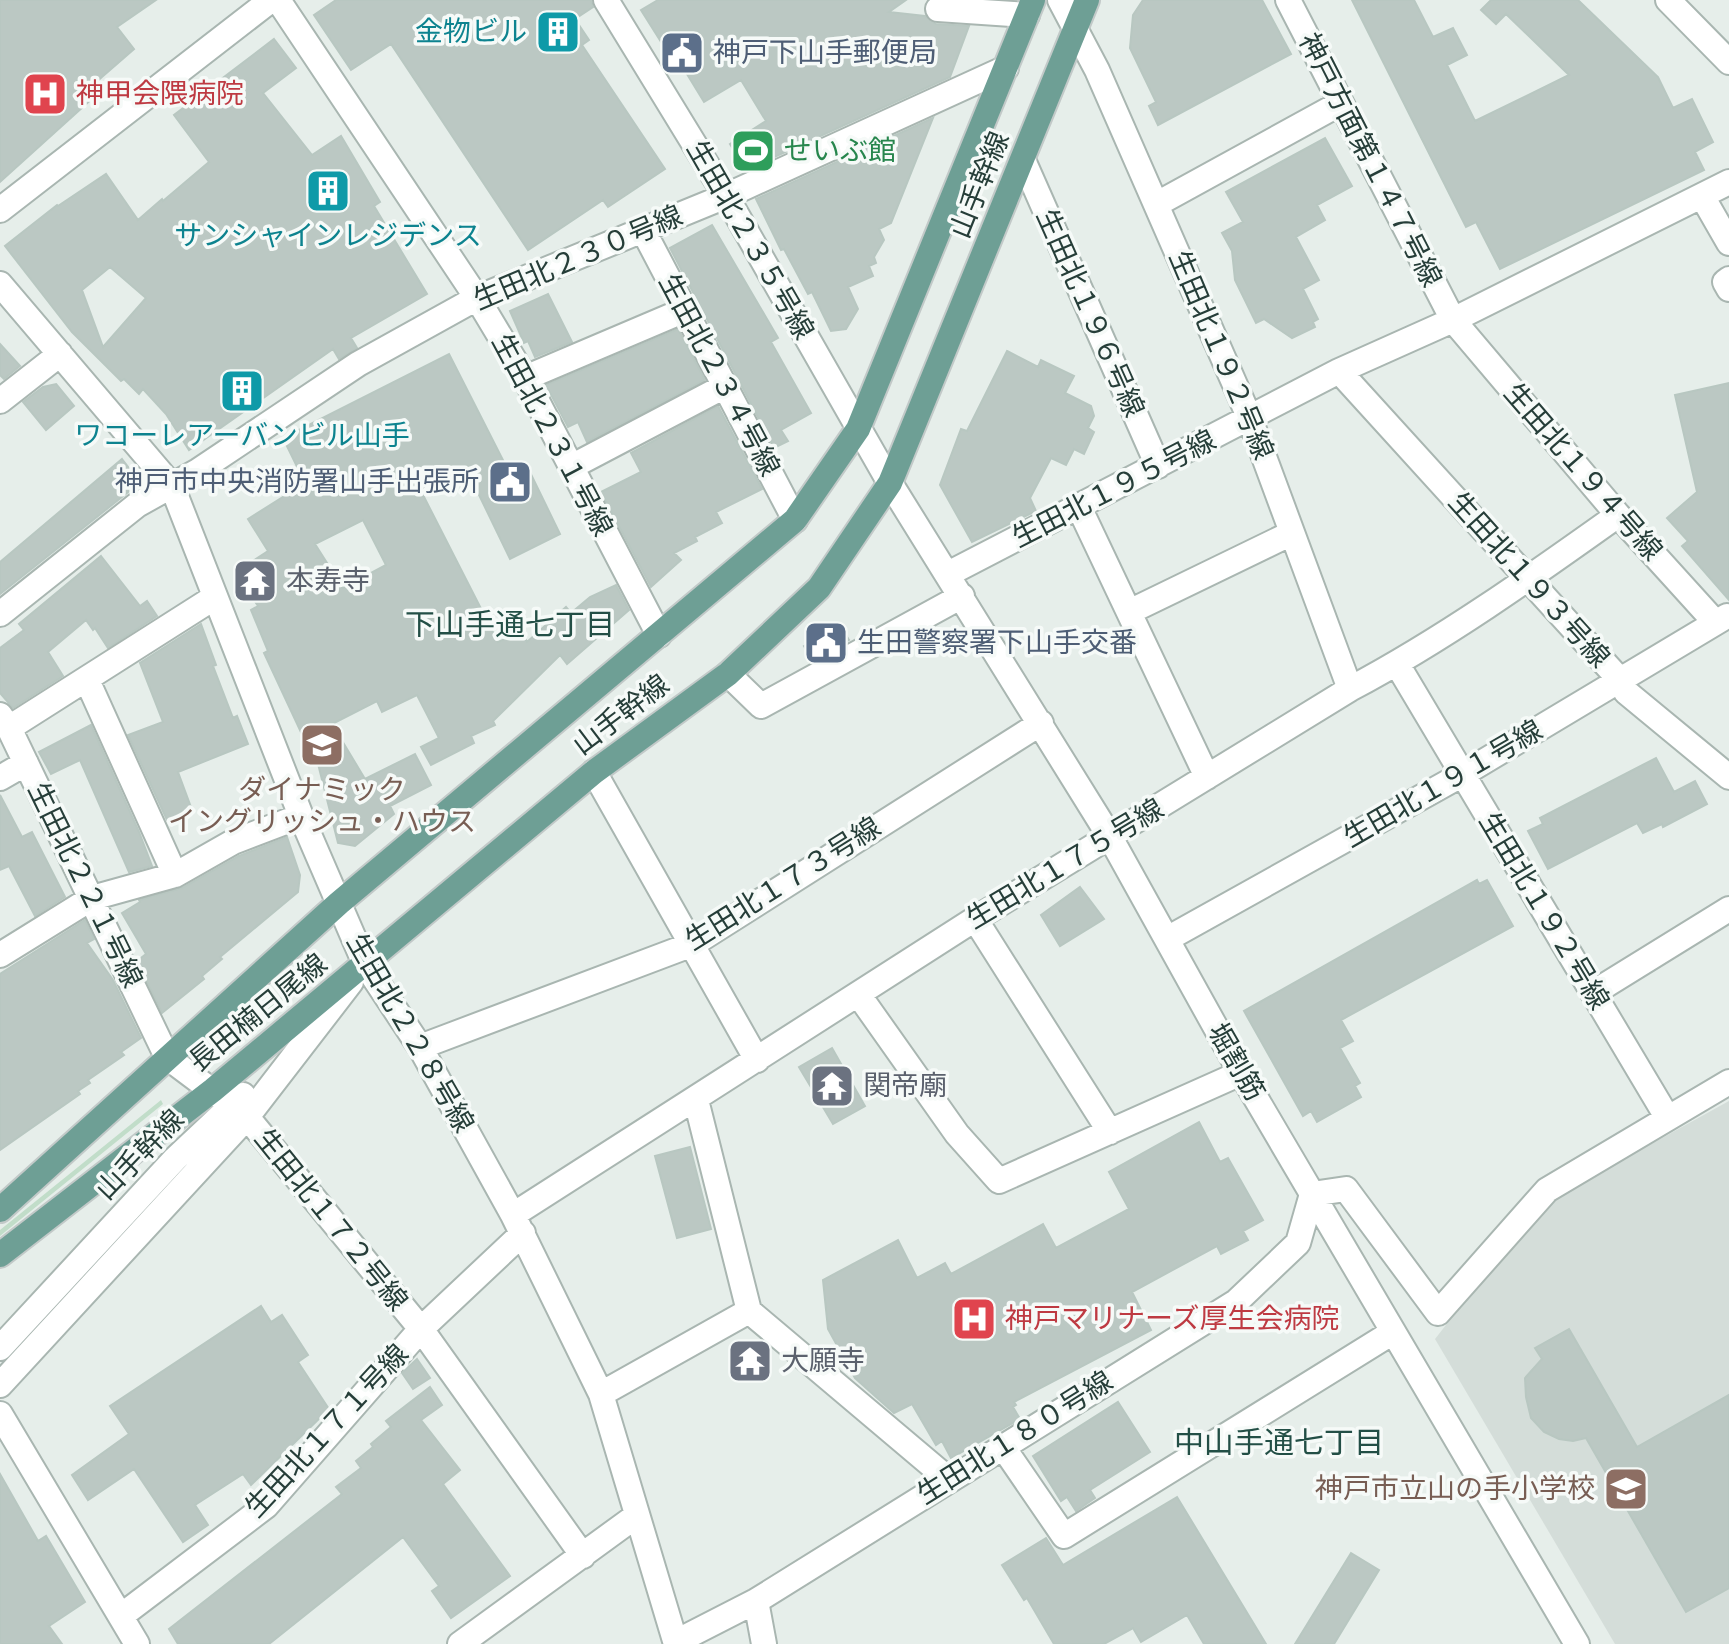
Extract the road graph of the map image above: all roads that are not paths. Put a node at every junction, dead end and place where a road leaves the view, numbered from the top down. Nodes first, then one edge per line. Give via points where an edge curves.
1 (271, 0) edge
2 (278, 0) edge
3 (606, 0) edge
4 (1060, 0) edge
5 (1087, 0) edge
6 (1288, 0) edge
7 (1668, 0) edge
8 (1030, 7) edge
9 (938, 9) dead end
10 (1074, 28) junction
11 (1729, 62) edge
12 (1006, 68) junction
13 (1341, 103) junction
14 (1023, 160) junction
15 (1729, 182) edge
16 (726, 196) junction
17 (1702, 196) junction
18 (1157, 204) junction
19 (0, 210) edge
20 (643, 230) junction
21 (1729, 243) edge
22 (1729, 279) edge
23 (0, 284) edge
24 (1729, 289) edge
25 (477, 298) junction
26 (685, 310) junction
27 (1453, 320) junction
28 (60, 354) junction
29 (1339, 371) junction
30 (525, 378) junction
31 (725, 386) junction
32 (0, 401) edge
33 (1250, 419) junction
34 (858, 429) junction
35 (1158, 466) junction
36 (571, 467) junction
37 (890, 483) junction
38 (172, 486) junction
39 (1079, 507) junction
40 (1618, 515) junction
41 (795, 520) junction
42 (1292, 533) junction
43 (948, 574) junction
44 (1527, 580) junction
45 (962, 596) junction
46 (215, 597) junction
47 (1129, 612) junction
48 (0, 614) edge
49 (1722, 618) edge
50 (659, 635) junction
51 (1397, 664) junction
52 (728, 674) junction
53 (87, 680) junction
54 (1621, 681) junction
55 (1350, 689) junction
56 (5, 722) edge
57 (1041, 723) junction
58 (26, 763) junction
59 (594, 772) junction
60 (1463, 774) junction
61 (1207, 777) junction
62 (1729, 777) edge
63 (0, 778) edge
64 (301, 816) junction
65 (1110, 837) junction
66 (175, 875) junction
67 (92, 898) junction
68 (339, 903) junction
69 (1729, 909) edge
70 (975, 919) junction
71 (1167, 939) junction
72 (693, 944) junction
73 (0, 955) edge
74 (365, 964) junction
75 (1593, 993) junction
76 (858, 994) junction
77 (420, 1047) junction
78 (167, 1057) junction
79 (757, 1060) junction
80 (1241, 1073) junction
81 (1729, 1082) edge
82 (213, 1090) junction
83 (696, 1100) junction
84 (240, 1111) junction
85 (1667, 1117) junction
86 (1110, 1132) junction
87 (1312, 1194) junction
88 (0, 1210) edge
89 (518, 1224) junction
90 (0, 1255) edge
91 (749, 1311) junction
92 (421, 1329) junction
93 (1393, 1332) junction
94 (0, 1348) edge
95 (0, 1385) edge
96 (601, 1394) junction
97 (0, 1414) edge
98 (1003, 1447) junction
99 (948, 1479) junction
100 (636, 1516) junction
101 (583, 1556) junction
102 (756, 1601) junction
103 (121, 1616) junction
104 (676, 1643) edge
105 (137, 1644) edge
106 (460, 1644) edge
107 (764, 1644) edge
108 (1577, 1644) edge

1 - 19 street
2 - 25 street, 生田北２３１号線
3 - 16 street, 生田北２３５号線
4 - 10 street, 生田北１９２号線
5 - 10 main road, 山手幹線
6 - 13 street, 神戸方面第１４７号線
7 - 11 street
8 - 9 street
8 - 12 main road, 山手幹線
10 - 14 main road, 山手幹線
10 - 18 street, 生田北１９２号線
12 - 16 street, 生田北２３０号線
12 - 34 main road, 山手幹線
13 - 18 street
13 - 27 street, 神戸方面第１４７号線
14 - 35 street, 生田北１９６号線
14 - 37 main road, 山手幹線
15 - 17 street, 生田北１９５号線
16 - 20 street, 生田北２３０号線
16 - 34 street, 生田北２３５号線
17 - 21 street
17 - 27 street, 生田北１９５号線
18 - 33 street, 生田北１９２号線
20 - 25 street, 生田北２３０号線
20 - 26 street, 生田北２３４号線
22 - 24 street
23 - 28 street, 生田北２２８号線
25 - 30 street, 生田北２３１号線
25 - 38 street, 生田北２３０号線 via 358,364
26 - 30 street
26 - 31 street, 生田北２３４号線
27 - 29 street, 生田北１９５号線
27 - 40 street, 生田北１９４号線
28 - 32 street
28 - 38 street, 生田北２２８号線
29 - 33 street, 生田北１９５号線
29 - 44 street, 生田北１９３号線
30 - 36 street, 生田北２３１号線
31 - 36 street
31 - 41 street, 生田北２３４号線
33 - 35 street, 生田北１９５号線
33 - 42 street, 生田北１９２号線
34 - 37 street, 生田北２３５号線
34 - 41 main road, 山手幹線
35 - 39 street, 生田北１９５号線
36 - 50 street, 生田北２３１号線
37 - 43 street, 堀割筋
37 - 52 main road, 山手幹線 via 819,588
38 - 46 street, 生田北２２８号線
38 - 48 street, 生田北２３０号線 via 137,505
39 - 43 street, 生田北１９５号線
39 - 47 street
40 - 44 street, 生田北１７５号線
40 - 49 street, 生田北１９４号線
41 - 50 main road, 山手幹線
42 - 47 street
42 - 55 street, 生田北１９２号線
43 - 45 street, 堀割筋
44 - 51 street, 生田北１７５号線
44 - 54 street, 生田北１９３号線
45 - 52 street via 761,706
45 - 57 street, 堀割筋
46 - 53 street
46 - 64 street, 生田北２２８号線
47 - 61 street
49 - 54 street, 生田北１９１号線
50 - 68 main road, 山手幹線
51 - 55 street, 生田北１７５号線
51 - 60 street, 生田北１９２号線
52 - 59 main road, 山手幹線
53 - 56 street
53 - 66 street
54 - 60 street, 生田北１９１号線
54 - 62 street, 生田北１９３号線 via 1626,692
55 - 61 street, 生田北１７５号線
56 - 58 street, 生田北２２１号線
57 - 65 street, 堀割筋
57 - 72 street, 生田北１７３号線
58 - 63 street
58 - 67 street, 生田北２２１号線
59 - 72 street
59 - 74 main road, 山手幹線
60 - 71 street, 生田北１９１号線
60 - 75 street, 生田北１９２号線
61 - 65 street, 生田北１７５号線
64 - 66 street via 233,842
64 - 68 street, 生田北２２８号線
65 - 70 street, 生田北１７５号線
65 - 71 street, 堀割筋
66 - 67 street
67 - 73 street
67 - 78 street, 生田北２２１号線
68 - 74 street, 生田北２２８号線
68 - 78 main road, 山手幹線
69 - 75 street
70 - 76 street, 生田北１７５号線
70 - 86 street
71 - 80 street, 堀割筋
72 - 77 street, 生田北１７３号線
72 - 79 street
74 - 77 street, 生田北２２８号線
74 - 82 main road, 長田楠日尾線
74 - 84 street
75 - 85 street, 生田北１９２号線
76 - 79 street, 生田北１７５号線
76 - 86 street via 957,1134 999,1181
77 - 89 street, 生田北２２８号線
78 - 82 street, 生田北１７２号線
78 - 88 main road, 山手幹線
79 - 83 street, 生田北１７５号線
80 - 86 street
80 - 87 street, 堀割筋
81 - 85 street
82 - 84 street, 生田北１７２号線
82 - 90 main road, 長田楠日尾線
83 - 89 street, 生田北１７５号線
83 - 91 street
84 - 92 street, 生田北１７２号線
84 - 94 street, 山手幹線 via 175,1159
84 - 95 street
85 - 87 street via 1547,1190 1438,1313 1346,1189
87 - 93 street, 堀割筋
87 - 98 street, 生田北１８０号線 via 1298,1243 1236,1302
89 - 92 street, 生田北１７１号線
89 - 96 street, 生田北２２８号線
91 - 96 street
91 - 99 street
92 - 101 street, 生田北１７２号線
92 - 103 street, 生田北１７１号線 via 266,1506
93 - 98 street via 1064,1536
93 - 108 street, 堀割筋
96 - 100 street, 生田北２２８号線
97 - 103 street
98 - 99 street, 生田北１８０号線
99 - 102 street, 生田北１８０号線
100 - 101 street
100 - 104 street, 生田北２２８号線
101 - 106 street
102 - 104 street, 生田北１８０号線
102 - 107 street
103 - 105 street

